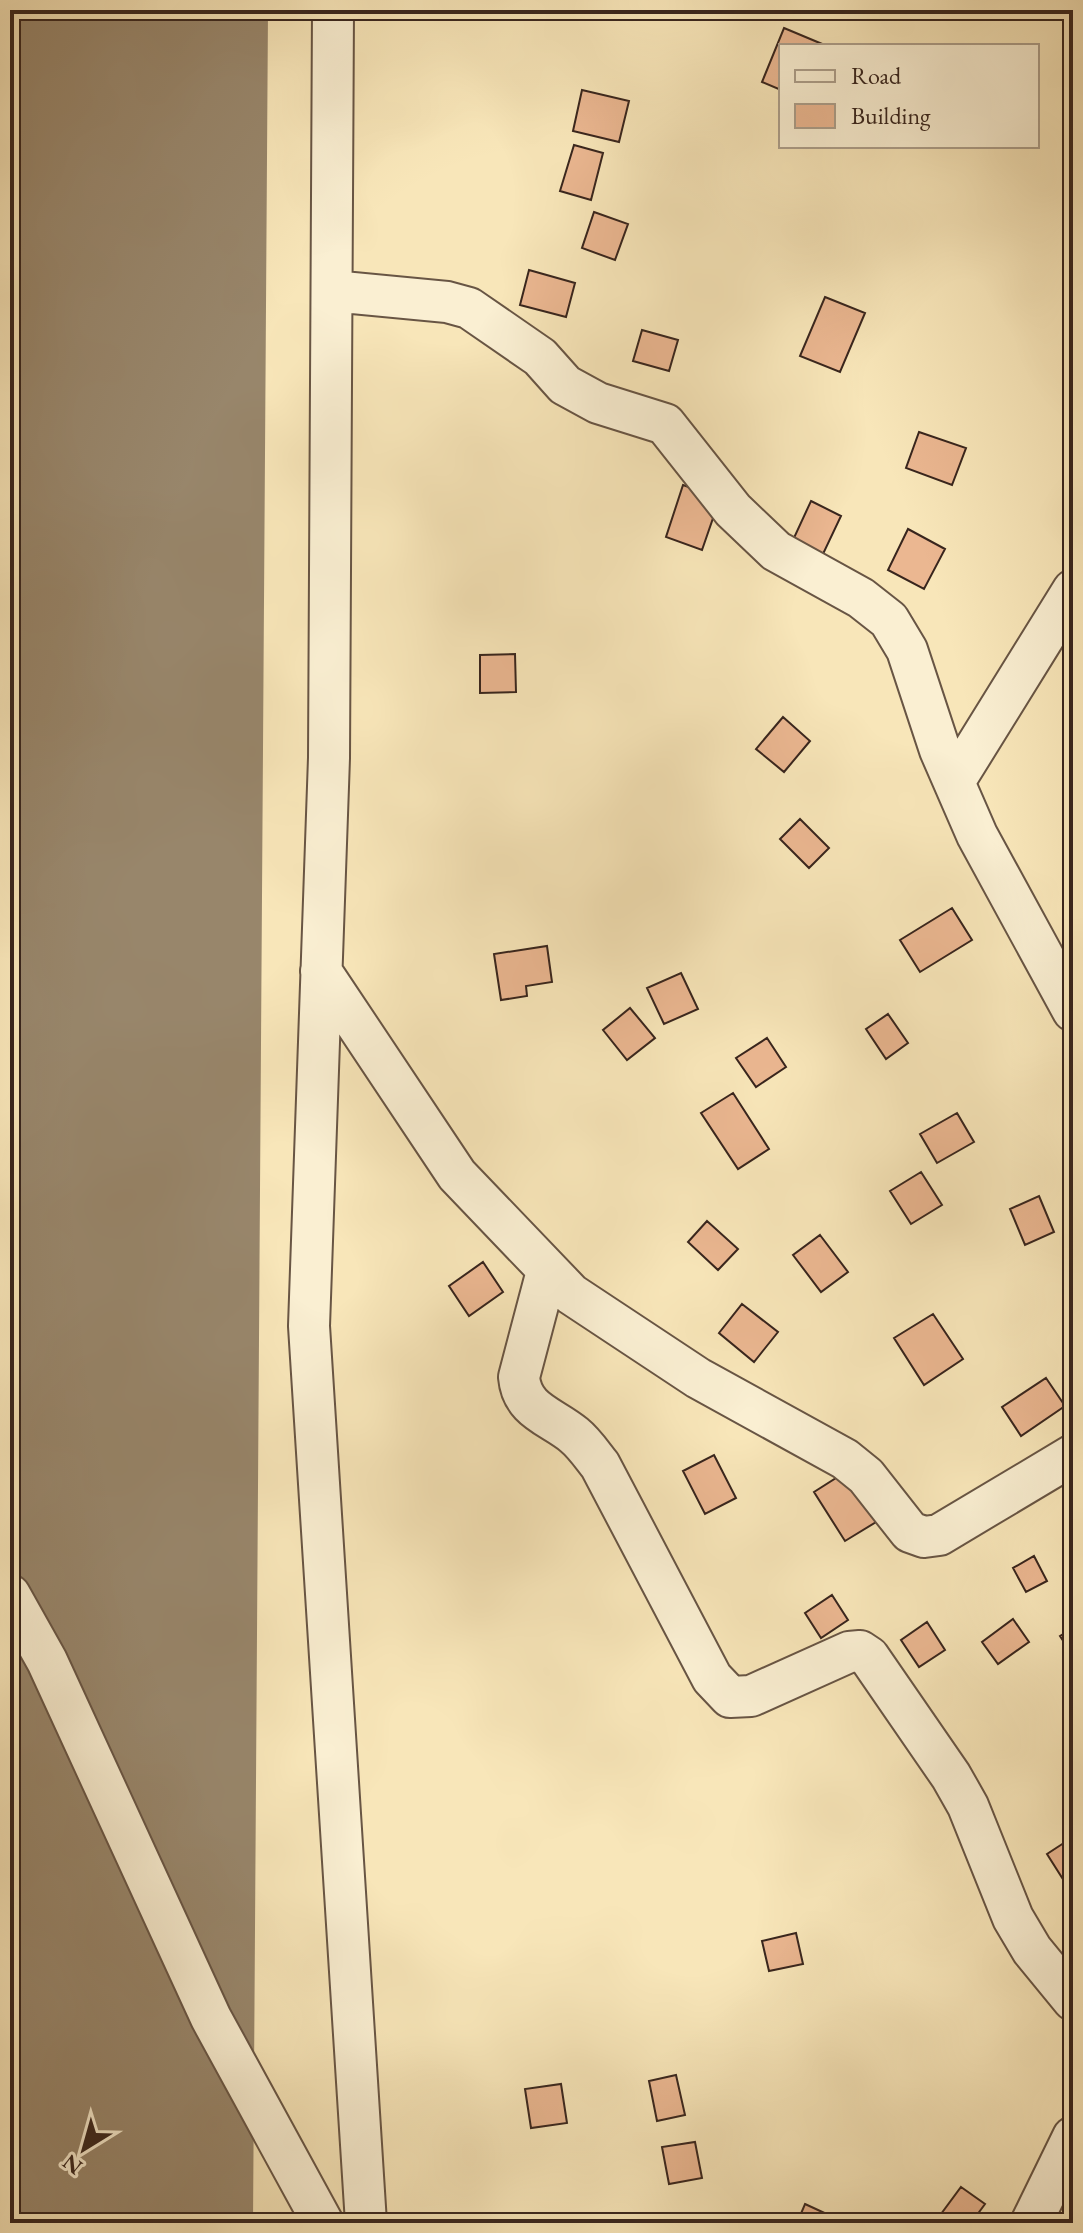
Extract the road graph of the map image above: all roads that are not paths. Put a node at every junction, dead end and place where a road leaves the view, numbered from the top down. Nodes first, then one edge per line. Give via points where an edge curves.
1 (333, 10) edge
2 (332, 291) junction
3 (1073, 590) edge
4 (954, 782) junction
5 (321, 971) junction
6 (1073, 1011) edge
7 (547, 1271) junction
8 (1073, 1455) edge
9 (10, 1595) edge
10 (1073, 2000) edge
11 (1073, 2137) edge
12 (323, 2223) edge
13 (366, 2223) edge
14 (1031, 2223) edge

1 - 2 street
2 - 4 street via 469,308 540,357 565,385 598,403 665,424 733,510 776,551 861,598 889,620 907,650
2 - 5 street via 329,758
3 - 4 street
4 - 6 street via 977,835
5 - 7 street via 457,1175
5 - 13 street via 309,1326
7 - 8 street via 571,1294 698,1378 845,1459 866,1476 910,1532 924,1537 939,1535
7 - 10 street via 519,1377 520,1393 576,1436 600,1465 712,1678 730,1697 751,1696 849,1652 869,1657 968,1806 1013,1918 1032,1950
9 - 12 street via 47,1661 211,2018
11 - 14 street

